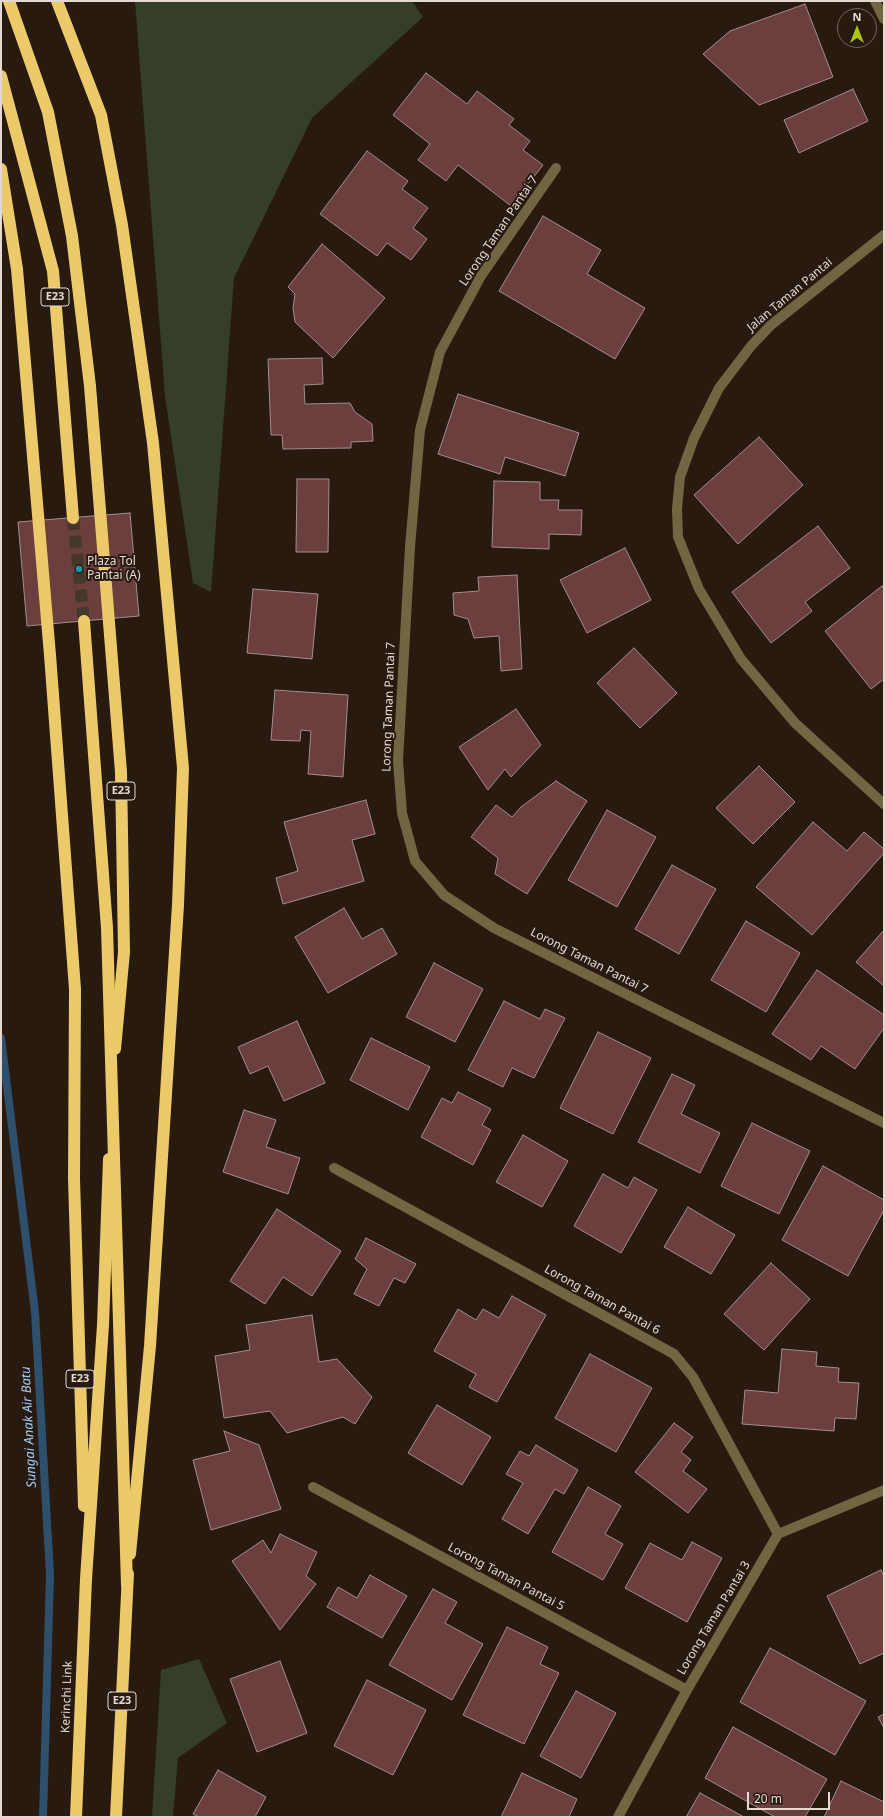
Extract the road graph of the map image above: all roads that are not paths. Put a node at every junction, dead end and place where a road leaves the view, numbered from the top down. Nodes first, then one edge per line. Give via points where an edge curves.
1 (9, 1) edge
2 (57, 1) edge
3 (875, 1) edge
4 (884, 20) edge
5 (1, 76) edge
6 (556, 168) dead end
7 (1, 169) edge
8 (884, 235) edge
9 (73, 518) tunnel mouth
10 (84, 621) tunnel mouth
11 (884, 804) edge
12 (884, 1123) edge
13 (334, 1168) dead end
14 (313, 1487) dead end
15 (884, 1490) edge
16 (778, 1534) junction
17 (86, 1579) junction
18 (127, 1585) junction
19 (687, 1690) junction
20 (76, 1817) edge
21 (116, 1817) edge
22 (618, 1817) edge

1 - 17 highway, E23 via 48,112 72,236 90,386 121,772 124,952 112,1074 103,1325
2 - 18 highway, E23, bridge via 101,115 122,225 153,442 182,768 178,905 150,1346
3 - 4 street
5 - 9 highway, E23 via 53,271
6 - 12 street, Lorong Taman Pantai 7 via 481,276 440,352 420,430 410,548 398,761 402,813 415,861 444,895 494,928
7 - 17 highway, E23 via 19,292 75,989 74,1179
8 - 11 street, Jalan Taman Pantai via 772,325 751,346 724,382 694,438 680,477 678,536 699,588 741,659 795,723
10 - 18 highway, E23, bridge via 107,928
13 - 16 street, Lorong Taman Pantai 6 via 674,1354 693,1377
14 - 19 street, Lorong Taman Pantai 5
15 - 16 street
16 - 19 street, Lorong Taman Pantai 3
17 - 20 highway, Kerinchi Link / E23
18 - 21 highway, E23
19 - 22 street, Lorong Taman Pantai 3

